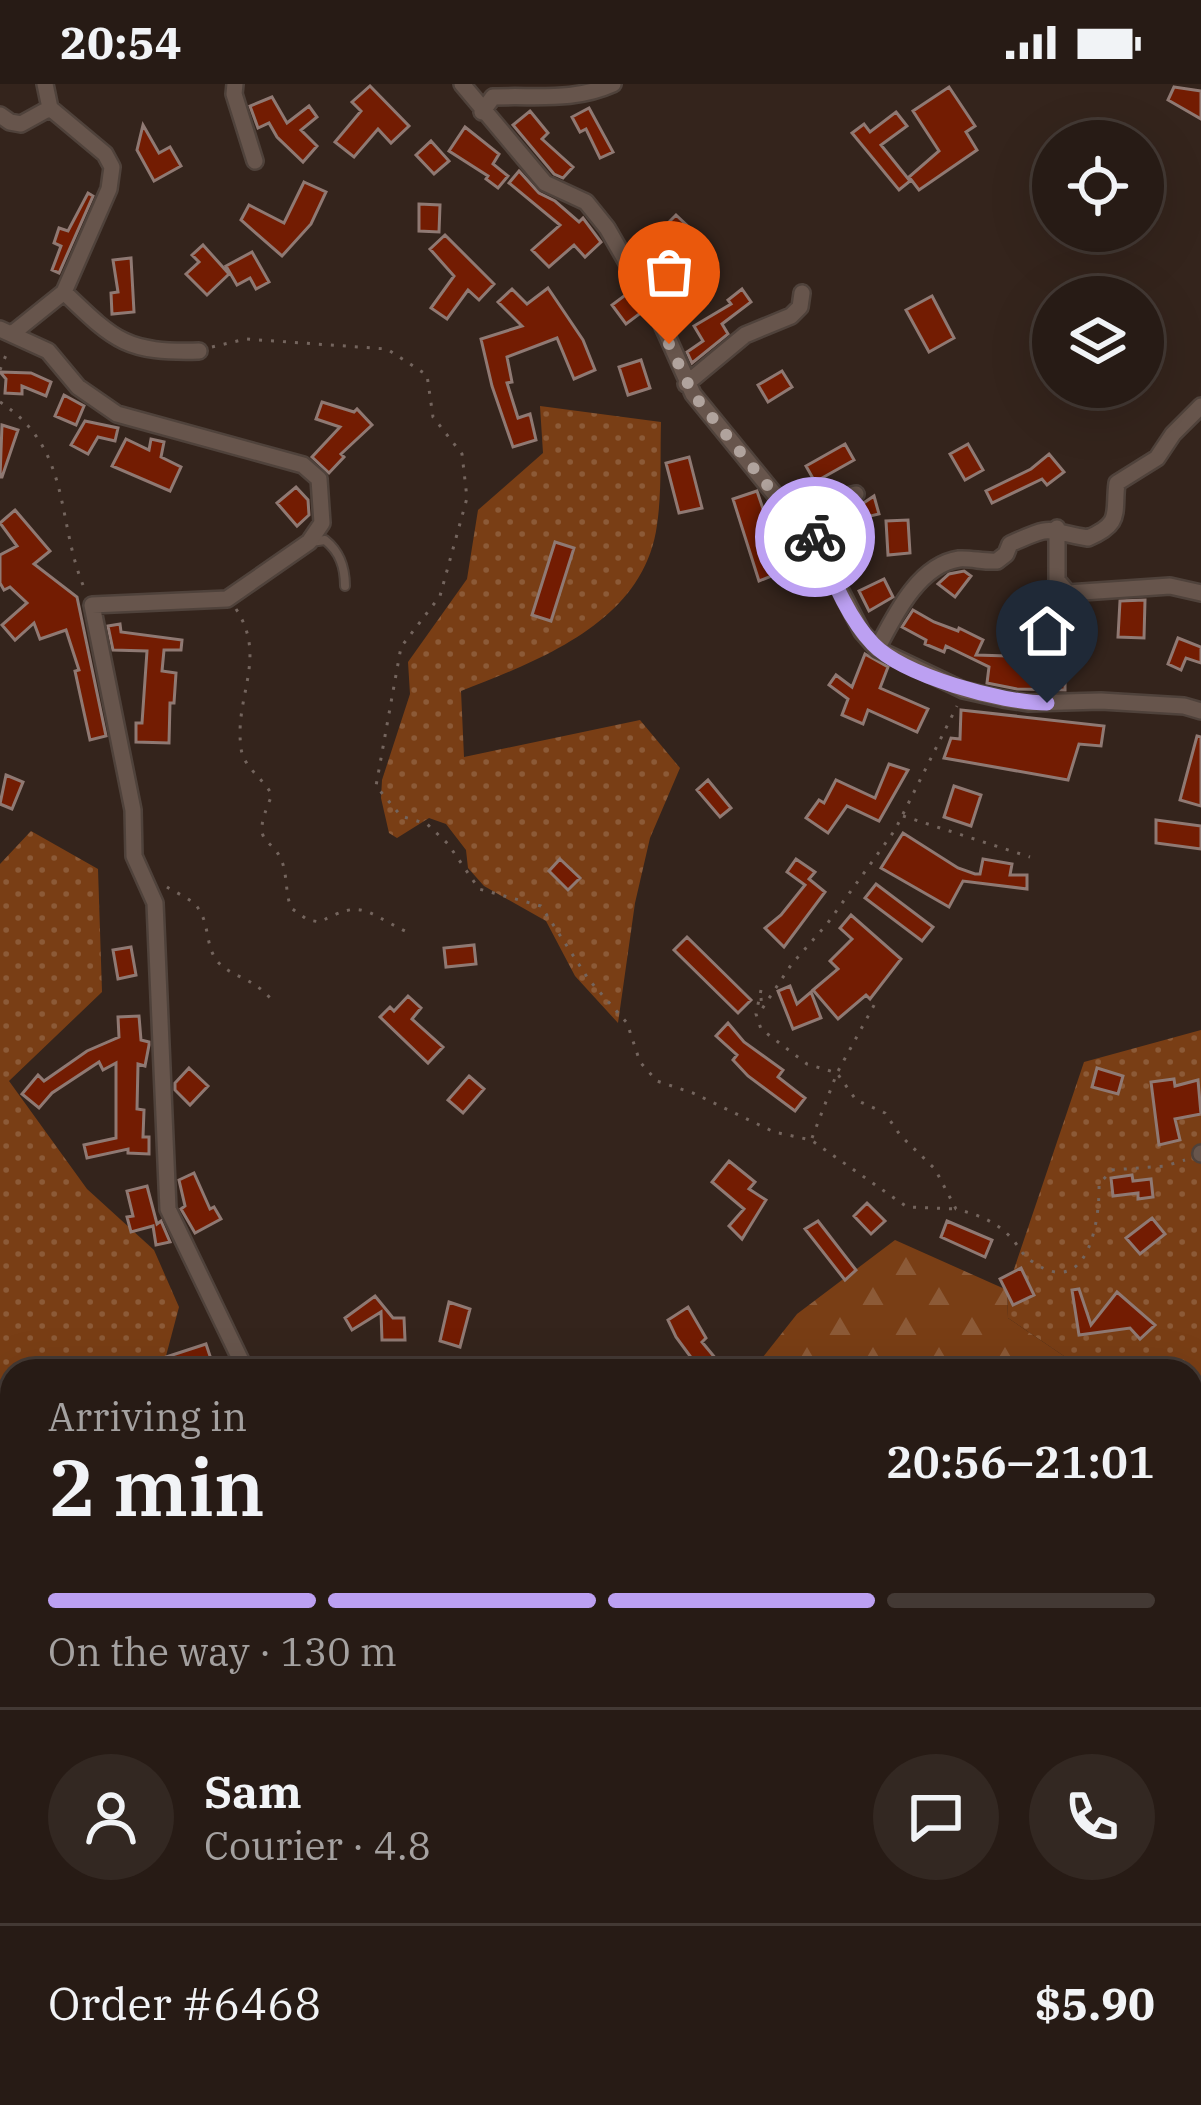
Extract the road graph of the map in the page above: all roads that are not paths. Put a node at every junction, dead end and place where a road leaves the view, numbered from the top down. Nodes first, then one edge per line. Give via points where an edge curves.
1 (45, 84) edge
2 (235, 84) edge
3 (462, 84) edge
4 (613, 84) edge
5 (50, 108) junction
6 (482, 112) junction
7 (0, 115) edge
8 (255, 161) dead end
9 (64, 292) junction
10 (802, 292) dead end
11 (7, 331) edge
12 (199, 351) road end
13 (686, 384) junction
14 (1201, 406) edge
15 (856, 494) dead end
16 (801, 513) junction
17 (1057, 528) junction
18 (309, 542) junction
19 (345, 586) dead end
20 (1201, 593) edge
21 (877, 649) junction
22 (1201, 711) edge
23 (241, 1359) edge

1 - 5 street
2 - 8 street
3 - 6 street
4 - 6 street via 569,99 493,97
5 - 7 street via 21,124
5 - 9 street via 112,166
6 - 13 street via 545,183 586,202 607,228
9 - 11 street
9 - 12 street via 136,349
10 - 13 street via 791,316 745,335
11 - 18 street via 48,351 117,414 303,465 319,479 322,523
13 - 16 street via 777,497
14 - 17 street via 1157,458 1117,483 1118,510 1102,532 1088,538
15 - 16 street
16 - 21 street
17 - 20 street via 1057,580 1068,593 1170,586
17 - 21 street via 1010,544 997,561 947,562 908,597
18 - 19 lane via 325,540 337,550
18 - 23 street via 227,599 92,605 133,810 134,856 155,903 168,1209
21 - 22 street via 963,690 1029,703

